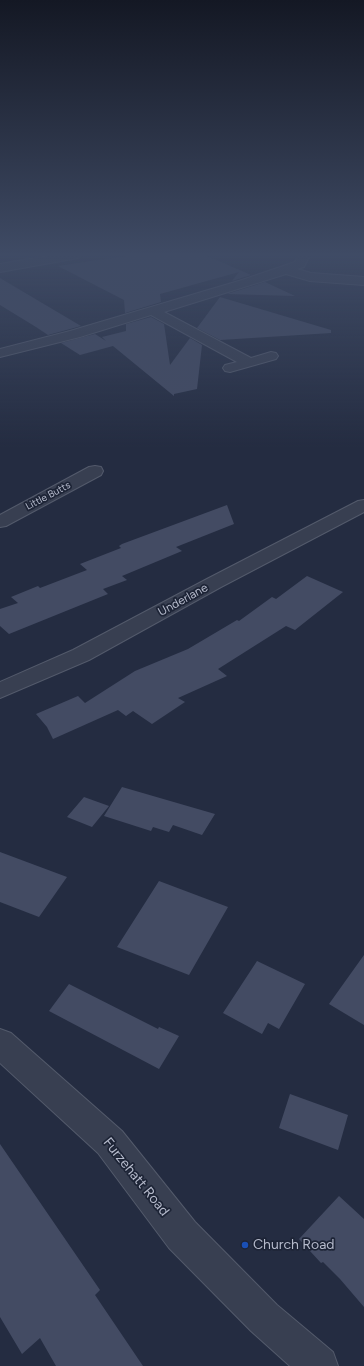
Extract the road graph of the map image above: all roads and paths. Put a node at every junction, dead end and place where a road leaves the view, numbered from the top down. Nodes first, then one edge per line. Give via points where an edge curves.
1 (126, 319) edge
2 (168, 319) edge
3 (0, 353) edge
4 (271, 356) dead end
5 (250, 362) junction
6 (230, 368) dead end
7 (95, 471) dead end
8 (364, 506) edge
9 (0, 522) edge
10 (0, 691) edge
11 (0, 1043) edge
12 (319, 1366) edge

1 - 3 street
2 - 5 street
4 - 5 street
5 - 6 street
7 - 9 street, Little Butts
8 - 10 street, Underlane via 214,583 81,656
11 - 12 street, Furzehatt Road via 110,1142 182,1234 264,1318

